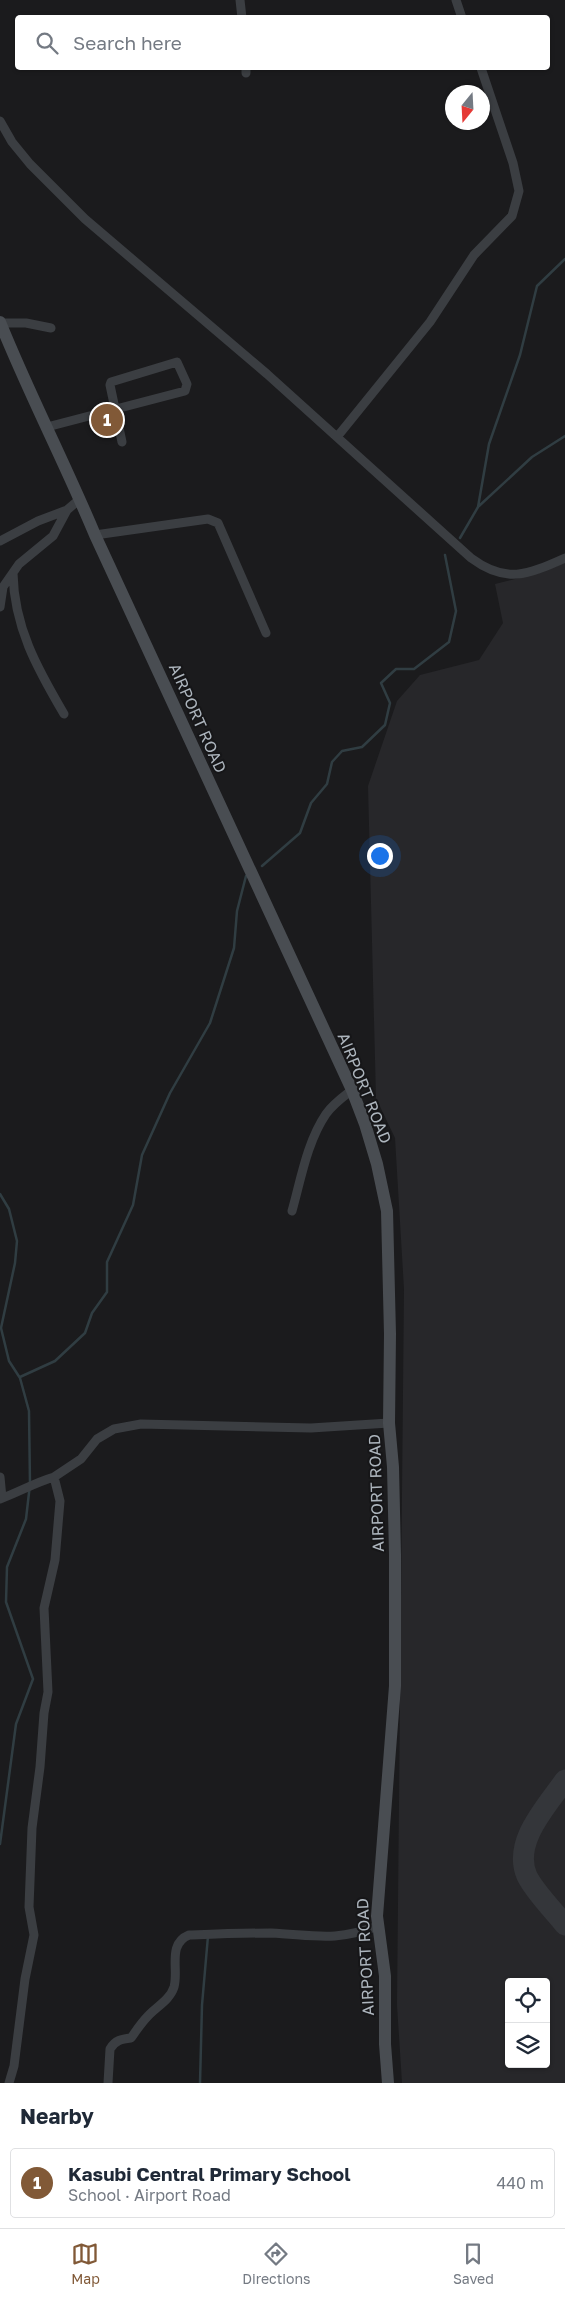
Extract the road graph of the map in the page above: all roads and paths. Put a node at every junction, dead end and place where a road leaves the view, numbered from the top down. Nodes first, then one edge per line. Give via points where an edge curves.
1 (240, 0) edge
2 (456, 0) edge
3 (242, 15) edge
4 (461, 15) edge
5 (482, 70) edge
6 (0, 121) edge
7 (0, 322) edge
8 (51, 328) dead end
9 (116, 409) junction
10 (47, 427) junction
11 (338, 438) junction
12 (122, 442) dead end
13 (80, 499) junction
14 (67, 510) junction
15 (95, 536) junction
16 (0, 542) edge
17 (565, 558) edge
18 (13, 573) junction
19 (0, 607) edge
20 (266, 633) dead end
21 (64, 714) dead end
22 (352, 1090) junction
23 (292, 1211) dead end
24 (389, 1423) junction
25 (0, 1477) edge
26 (54, 1477) junction
27 (1, 1499) edge
28 (378, 1926) junction
29 (9, 2083) edge
30 (108, 2083) edge
31 (388, 2083) edge

1 - 3 street
2 - 4 street
5 - 11 street via 519,191 512,216 474,255 430,322
6 - 11 street via 30,164 85,219
7 - 8 street
7 - 10 street, AIRPORT ROAD
9 - 9 street via 111,382 177,362 187,384 185,391
9 - 10 street
9 - 12 street
10 - 13 street, AIRPORT ROAD
11 - 17 street via 448,539 485,568 502,574 518,574
13 - 14 street
13 - 15 street, AIRPORT ROAD
14 - 16 street via 38,521
14 - 18 street via 53,536 19,564
15 - 20 street via 208,519 218,523
15 - 22 street, AIRPORT ROAD
18 - 19 street via 4,587
18 - 21 street via 14,598 23,634
22 - 23 street via 334,1105 319,1128
22 - 24 street, AIRPORT ROAD via 366,1124 387,1211
24 - 26 street via 311,1428 141,1424 114,1429 97,1439 80,1459
24 - 28 street, AIRPORT ROAD via 393,1467 395,1686
25 - 27 street
26 - 27 street via 30,1484
26 - 29 street via 60,1501 55,1560 44,1608 48,1692 31,1846 29,1907 34,1935 17,2053
28 - 30 street via 346,1936 324,1938 260,1933 184,1937 176,1946 172,1994 148,2016 131,2038 112,2044
28 - 31 street, AIRPORT ROAD via 386,1976

